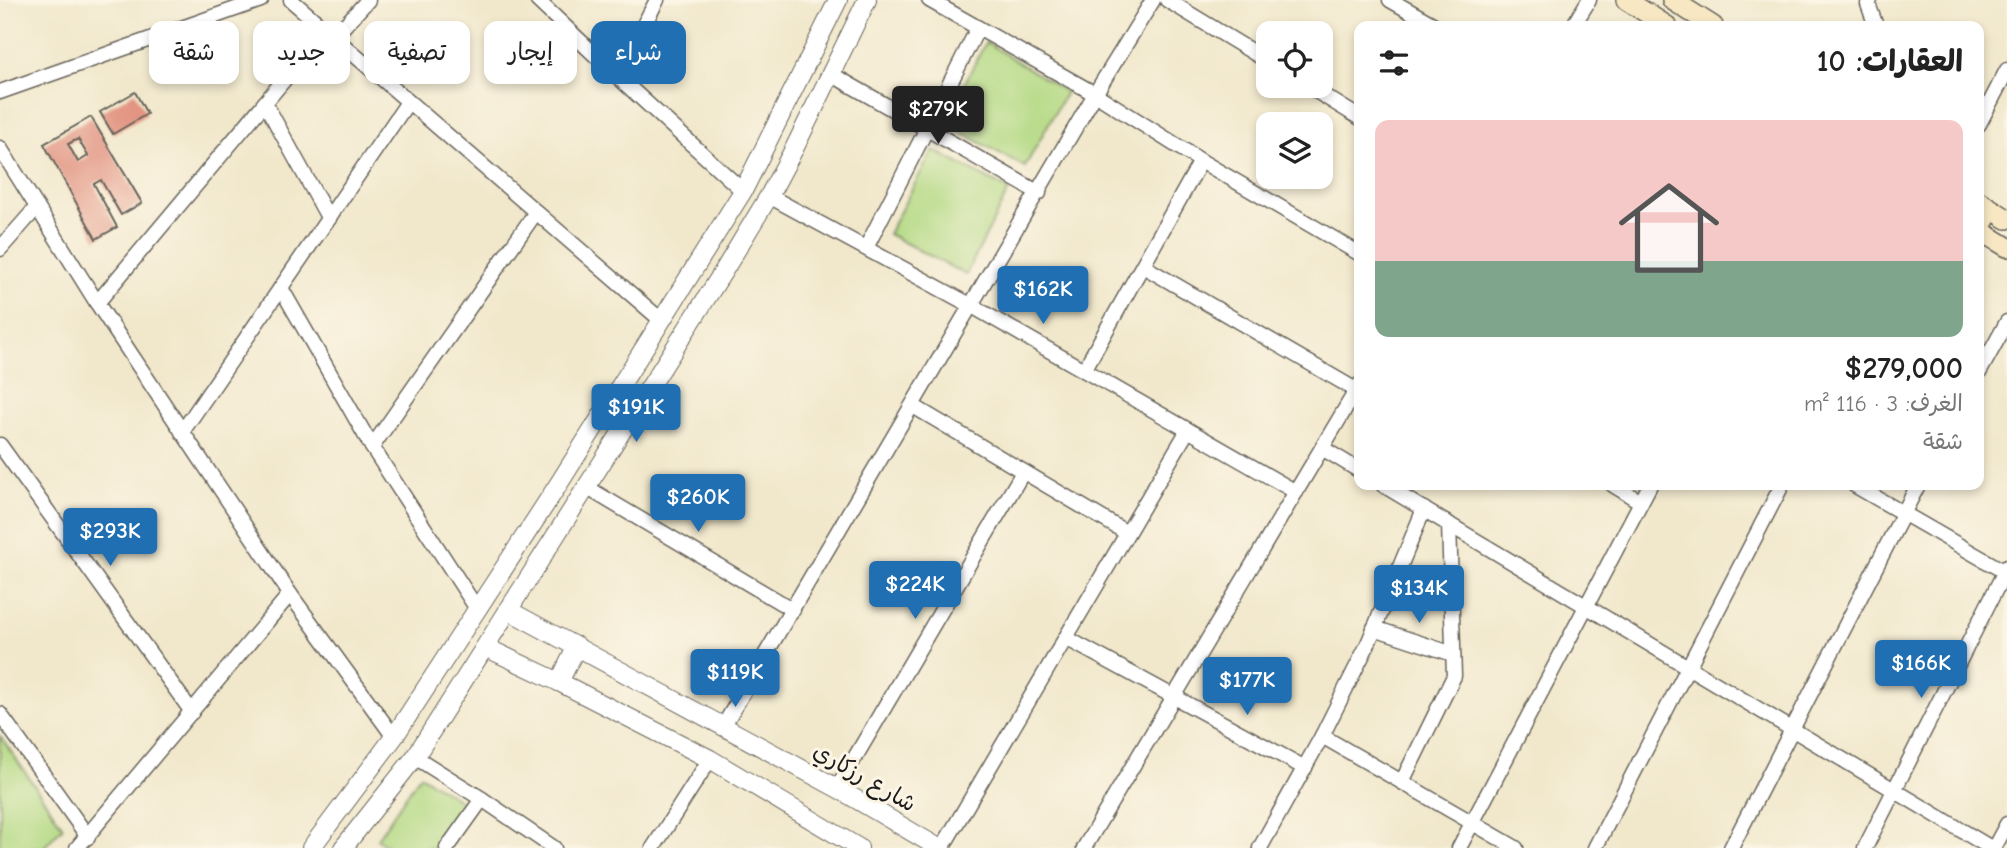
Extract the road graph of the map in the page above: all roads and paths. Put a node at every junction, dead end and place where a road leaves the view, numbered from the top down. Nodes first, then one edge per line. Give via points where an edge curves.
1 (261, 0) edge
2 (291, 0) edge
3 (368, 0) edge
4 (537, 0) edge
5 (657, 0) edge
6 (838, 0) edge
7 (867, 0) edge
8 (929, 0) edge
9 (1153, 0) edge
10 (1167, 0) edge
11 (1390, 0) edge
12 (1589, 0) edge
13 (1626, 0) edge
14 (1672, 0) edge
15 (1867, 1) edge
16 (314, 21) edge
17 (344, 21) edge
18 (646, 21) edge
19 (1427, 21) edge
20 (1576, 21) edge
21 (1659, 21) edge
22 (1705, 21) edge
23 (1874, 21) edge
24 (978, 28) junction
25 (591, 51) edge
26 (350, 52) edge
27 (1256, 54) edge
28 (2007, 70) edge
29 (831, 74) junction
30 (283, 84) edge
31 (626, 84) edge
32 (0, 93) edge
33 (1095, 94) junction
34 (1328, 98) edge
35 (2001, 98) edge
36 (408, 102) junction
37 (265, 103) junction
38 (1354, 113) edge
39 (1984, 113) edge
40 (927, 129) junction
41 (0, 148) edge
42 (1202, 161) junction
43 (743, 191) junction
44 (1039, 193) junction
45 (769, 196) junction
46 (37, 207) junction
47 (536, 212) junction
48 (329, 219) junction
49 (1984, 233) edge
50 (2007, 247) edge
51 (866, 248) junction
52 (0, 249) edge
53 (1354, 250) edge
54 (701, 258) junction
55 (1143, 266) junction
56 (723, 272) junction
57 (281, 288) junction
58 (97, 303) junction
59 (972, 306) junction
60 (661, 320) junction
61 (2007, 322) edge
62 (1984, 364) edge
63 (1084, 370) junction
64 (1354, 385) edge
65 (1354, 394) edge
66 (913, 406) junction
67 (1188, 430) junction
68 (183, 432) junction
69 (0, 445) edge
70 (372, 447) junction
71 (1322, 448) junction
72 (1354, 467) edge
73 (1023, 472) junction
74 (586, 487) junction
75 (1392, 490) edge
76 (1621, 490) edge
77 (1647, 490) edge
78 (1779, 490) edge
79 (1863, 490) edge
80 (1915, 490) edge
81 (1296, 492) junction
82 (1641, 502) junction
83 (1424, 509) junction
84 (1903, 513) junction
85 (1449, 524) junction
86 (1128, 533) junction
87 (2006, 571) edge
88 (290, 594) junction
89 (1586, 606) junction
90 (477, 609) junction
91 (508, 610) junction
92 (793, 610) junction
93 (1374, 628) junction
94 (1066, 638) junction
95 (577, 646) junction
96 (485, 647) junction
97 (1453, 654) junction
98 (1688, 667) junction
99 (559, 682) junction
100 (1172, 697) junction
101 (192, 712) junction
102 (0, 714) edge
103 (724, 725) junction
104 (1793, 730) junction
105 (1322, 736) junction
106 (394, 737) junction
107 (415, 757) junction
108 (710, 759) junction
109 (1305, 768) junction
110 (1402, 782) junction
111 (359, 785) junction
112 (837, 788) junction
113 (1895, 791) junction
114 (482, 799) junction
115 (382, 801) junction
116 (1473, 823) junction
117 (2007, 824) edge
118 (83, 843) edge
119 (351, 845) edge
120 (311, 848) edge
121 (447, 848) edge
122 (554, 848) edge
123 (653, 848) edge
124 (859, 848) edge
125 (940, 848) edge
126 (1084, 848) edge
127 (1260, 848) edge
128 (1459, 848) edge
129 (1516, 848) edge
130 (1595, 848) edge
131 (1731, 848) edge
132 (1865, 848) edge
133 (1993, 848) edge

1 - 32 street
2 - 16 street
3 - 17 street
4 - 25 street
5 - 18 street
6 - 43 street
7 - 29 street
8 - 24 street
9 - 33 street
10 - 27 street
11 - 19 street
12 - 20 street
13 - 21 main road
14 - 22 main road
15 - 23 street
24 - 33 street
24 - 40 street
26 - 36 street
28 - 35 street
29 - 40 street
29 - 45 street
30 - 37 street
31 - 43 street
33 - 42 street
33 - 44 street
34 - 38 street
35 - 39 street
36 - 47 street
36 - 48 street
37 - 48 street
37 - 58 street
40 - 44 street
40 - 51 street
41 - 46 street
42 - 53 street
42 - 55 street
43 - 54 street
44 - 59 street
45 - 51 street
45 - 56 street
46 - 52 street
46 - 58 street
47 - 60 street
47 - 70 street
48 - 57 street
49 - 50 main road
51 - 59 street
54 - 56 street
54 - 60 street
55 - 63 street
55 - 64 street
56 - 74 street
57 - 68 street
57 - 70 street
58 - 68 street
59 - 63 street
59 - 66 street
60 - 90 street
61 - 62 street
63 - 67 street
65 - 71 street
66 - 73 street
66 - 92 street
67 - 81 street
67 - 86 street
68 - 88 street
69 - 101 street
70 - 90 street
71 - 72 street
71 - 81 street
73 - 86 street
73 - 112 street
74 - 91 street
74 - 92 street
75 - 83 street
76 - 82 street
77 - 82 street
78 - 98 street
79 - 84 street
80 - 84 street
81 - 100 street
82 - 89 street
83 - 85 street
83 - 93 street
84 - 87 street
84 - 104 street
85 - 89 street
85 - 97 street
86 - 94 street
87 - 113 street
88 - 101 street
88 - 106 street
89 - 98 street
89 - 116 street
90 - 106 street
91 - 95 street, شارع رزكاري
91 - 96 street
92 - 103 street
93 - 97 street
93 - 105 street
94 - 100 street
94 - 125 street
95 - 99 street
95 - 103 street, شارع رزكاري
96 - 99 street
96 - 107 street
97 - 110 street via 1454,676
98 - 104 street
98 - 130 street
99 - 108 street
100 - 109 street
100 - 126 street
101 - 118 street
102 - 118 street
103 - 112 street, شارع رزكاري
104 - 113 street
104 - 131 street
105 - 109 street
105 - 110 street
106 - 111 street
107 - 114 street
107 - 115 street
108 - 123 street
108 - 124 street
109 - 127 street
110 - 116 street
111 - 115 street
111 - 120 street
112 - 125 street, شارع رزكاري
113 - 132 street
113 - 133 street
114 - 121 street
114 - 122 street
115 - 119 street
116 - 128 street
116 - 129 street
117 - 133 street

